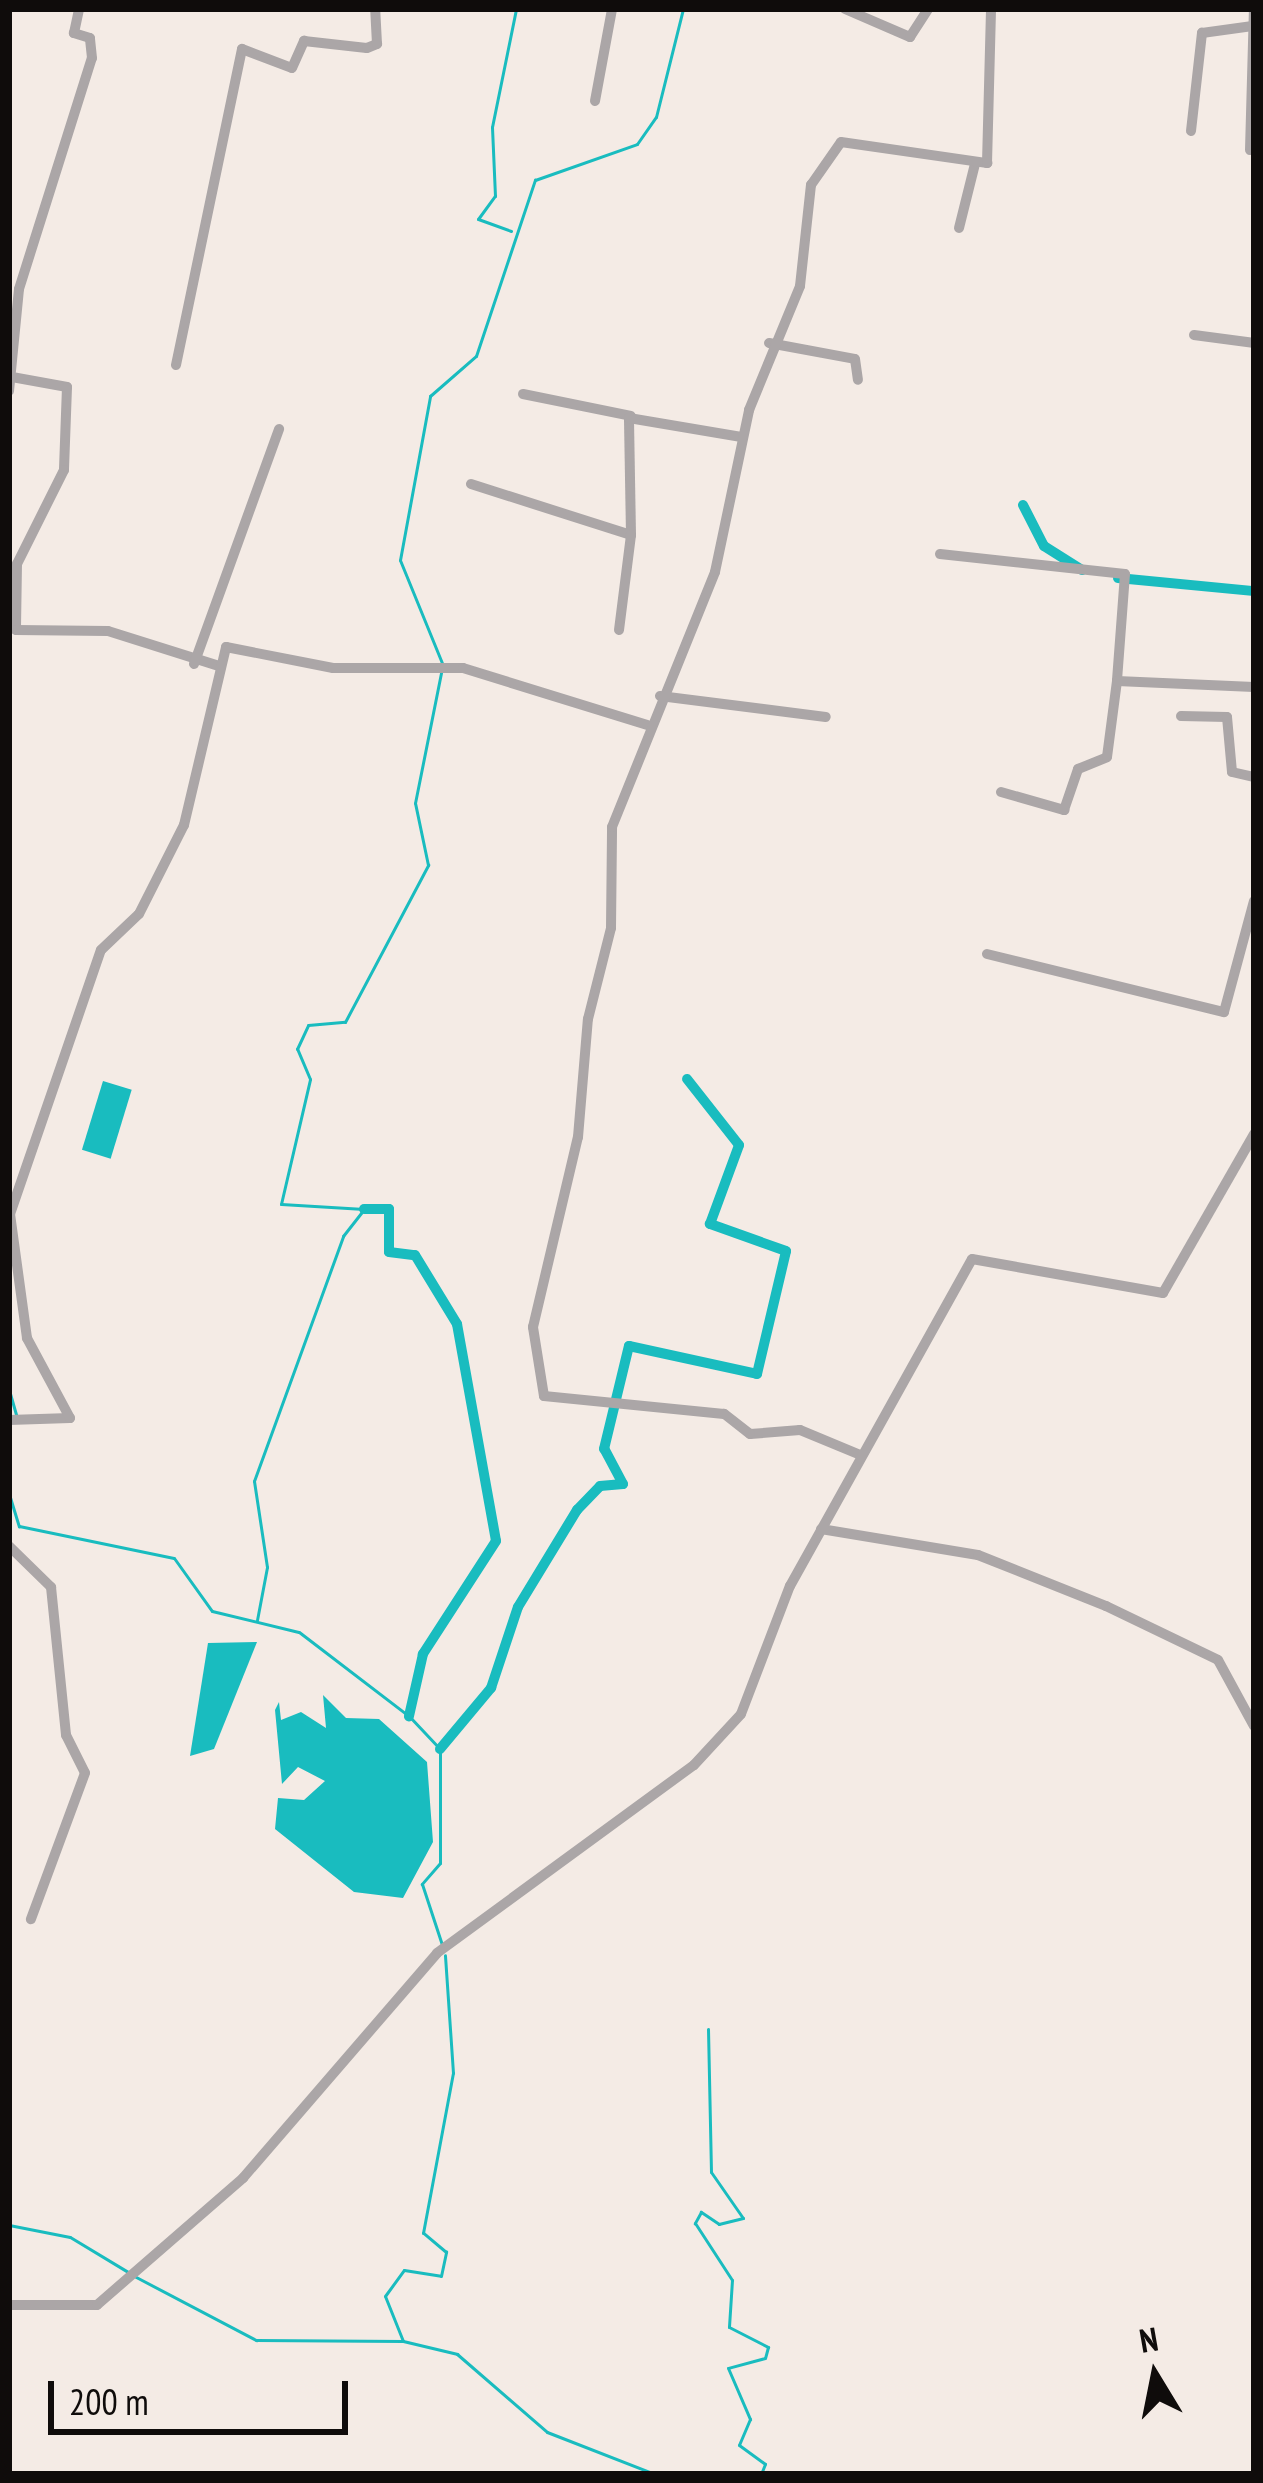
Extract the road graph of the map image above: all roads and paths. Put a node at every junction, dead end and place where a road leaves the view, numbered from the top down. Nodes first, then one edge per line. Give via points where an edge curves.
1 (79, 9) edge
2 (375, 9) edge
3 (612, 9) edge
4 (845, 9) edge
5 (928, 9) edge
6 (992, 9) edge
7 (1253, 9) edge
8 (1252, 26) edge
9 (595, 101) dead end
10 (1191, 131) dead end
11 (1250, 150) dead end
12 (975, 164) junction
13 (959, 228) dead end
14 (1194, 335) dead end
15 (1254, 343) edge
16 (769, 344) junction
17 (176, 365) dead end
18 (11, 377) edge
19 (858, 380) dead end
20 (9, 391) edge
21 (523, 394) dead end
22 (632, 416) junction
23 (279, 429) dead end
24 (741, 437) junction
25 (471, 484) dead end
26 (631, 536) junction
27 (940, 554) dead end
28 (620, 629) dead end
29 (194, 664) junction
30 (219, 666) junction
31 (1117, 682) junction
32 (1254, 687) edge
33 (660, 696) junction
34 (1181, 716) dead end
35 (826, 717) dead end
36 (647, 725) junction
37 (1254, 777) edge
38 (1000, 792) dead end
39 (1254, 901) edge
40 (987, 954) dead end
41 (1254, 1134) edge
42 (9, 1420) edge
43 (858, 1454) junction
44 (821, 1529) junction
45 (9, 1546) edge
46 (1254, 1726) edge
47 (31, 1918) dead end
48 (9, 2305) edge

1 - 18 street via 74,33 90,38 92,58 19,289
2 - 17 street via 377,44 368,48 304,41 292,68 242,50
3 - 9 street
4 - 5 street via 910,37
6 - 12 street via 991,159
7 - 8 street
8 - 10 street via 1202,33
8 - 11 street
12 - 13 street
12 - 16 street via 828,147 811,185 800,286
14 - 15 street
16 - 19 street via 855,358
16 - 24 street
18 - 20 street
18 - 29 street via 67,386 64,470 17,564 16,630 118,633
21 - 22 street
22 - 24 street
22 - 26 street
23 - 29 street
24 - 33 street via 699,626
25 - 26 street
26 - 28 street
27 - 31 street via 1125,574
29 - 30 street
30 - 36 street via 234,641 334,668 442,665
30 - 42 street via 184,825 139,914 101,950 10,1214 27,1338 70,1418
31 - 32 street
31 - 38 street via 1107,757 1078,769 1064,810
33 - 35 street
33 - 36 street
34 - 37 street via 1227,717 1232,772
36 - 43 street via 612,827 611,928 588,1018 578,1137 533,1327 544,1396 724,1414 749,1434 800,1430
39 - 40 street via 1224,1012
41 - 43 street via 1163,1293 972,1259
43 - 44 street
44 - 46 street via 978,1555 1106,1606 1217,1660
44 - 48 street via 742,1714 694,1765 437,1953 243,2178 97,2306
45 - 47 street via 51,1587 65,1736 85,1773

